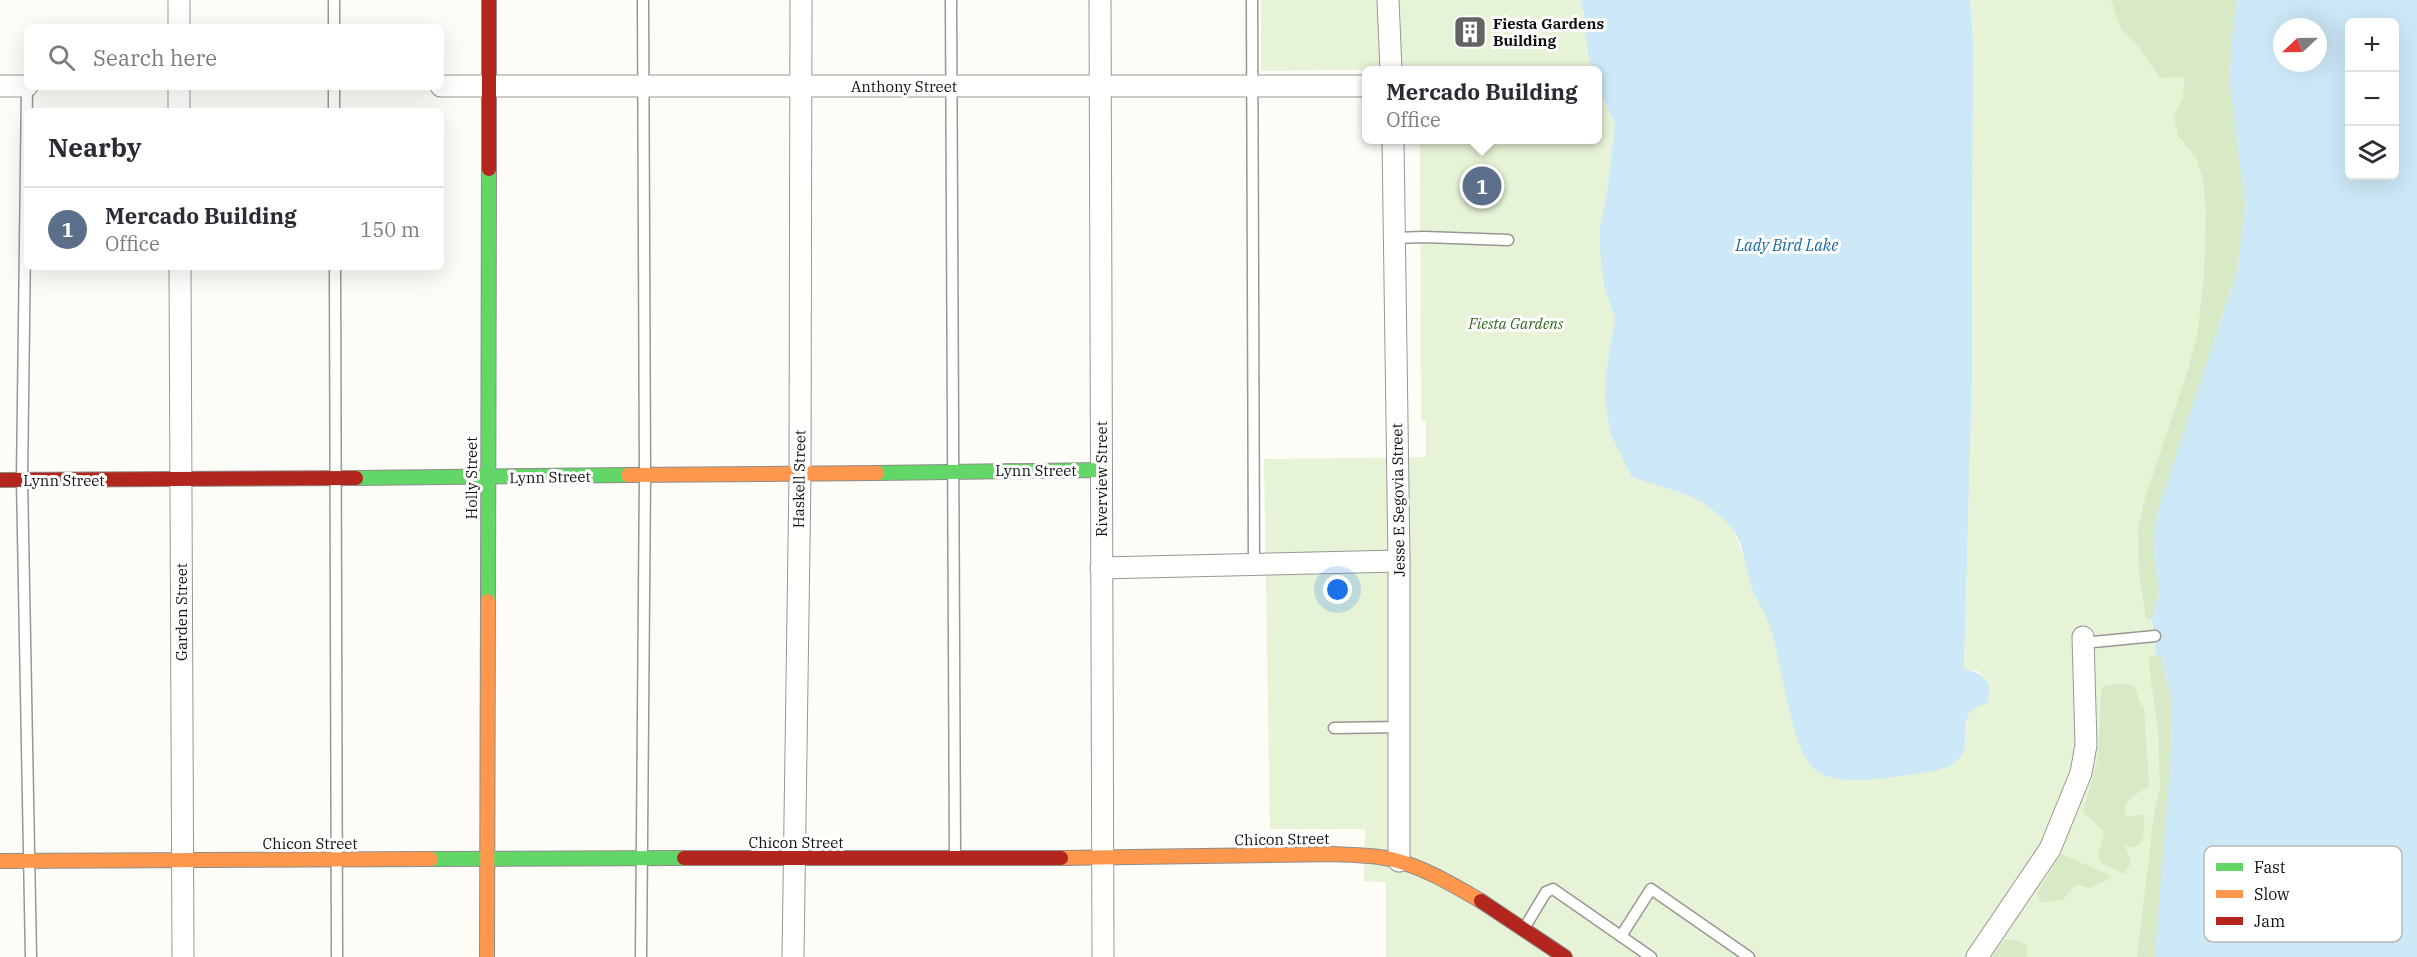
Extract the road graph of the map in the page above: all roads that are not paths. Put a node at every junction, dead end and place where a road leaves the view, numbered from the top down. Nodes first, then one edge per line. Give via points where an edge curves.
1 (179, 0) edge
2 (334, 0) edge
3 (489, 0) edge
4 (643, 0) edge
5 (801, 0) edge
6 (951, 0) edge
7 (1100, 0) edge
8 (1252, 0) edge
9 (1388, 0) edge
10 (179, 24) edge
11 (334, 24) edge
12 (1391, 66) edge
13 (0, 86) edge
14 (444, 86) edge
15 (489, 86) junction
16 (643, 86) junction
17 (801, 86) junction
18 (952, 86) junction
19 (1100, 86) junction
20 (1252, 86) junction
21 (1362, 86) edge
22 (24, 87) edge
23 (27, 90) edge
24 (179, 90) edge
25 (334, 90) edge
26 (27, 108) edge
27 (179, 108) edge
28 (334, 108) edge
29 (1393, 144) edge
30 (1394, 238) junction
31 (1508, 240) dead end
32 (25, 270) edge
33 (180, 270) edge
34 (335, 270) edge
35 (953, 470) junction
36 (1101, 470) junction
37 (800, 475) junction
38 (645, 476) junction
39 (335, 477) junction
40 (488, 477) junction
41 (181, 479) junction
42 (0, 480) edge
43 (22, 480) junction
44 (1399, 561) junction
45 (1254, 564) junction
46 (1101, 568) junction
47 (2155, 636) dead end
48 (2083, 640) joint
49 (1399, 727) junction
50 (1334, 728) dead end
51 (642, 858) junction
52 (1103, 858) junction
53 (337, 859) junction
54 (793, 859) junction
55 (955, 859) junction
56 (30, 860) junction
57 (182, 860) junction
58 (487, 860) junction
59 (0, 861) edge
60 (1399, 861) junction
61 (1524, 929) junction
62 (1621, 936) junction
63 (31, 957) edge
64 (183, 957) edge
65 (338, 957) edge
66 (487, 957) edge
67 (641, 957) edge
68 (794, 957) edge
69 (1103, 957) edge
70 (1565, 957) edge
71 (1651, 957) edge
72 (1749, 957) edge
73 (1977, 957) edge

1 - 10 street
2 - 11 lane
3 - 15 street, Holly Street
4 - 16 lane
5 - 17 street, Haskell Street
6 - 18 lane
7 - 19 street, Riverview Street
8 - 20 lane
9 - 12 street
13 - 22 street
14 - 15 street, Anthony Street
15 - 16 street, Anthony Street
15 - 40 street, Holly Street
16 - 17 street, Anthony Street
16 - 38 lane
17 - 18 street, Anthony Street
17 - 37 street, Haskell Street
18 - 19 street, Anthony Street
18 - 35 lane
19 - 20 street, Anthony Street
19 - 36 street, Riverview Street
20 - 21 street, Anthony Street
20 - 45 lane
23 - 26 lane
24 - 27 street
25 - 28 lane
29 - 30 street, Jesse E Segovia Street
30 - 31 lane
30 - 44 street, Jesse E Segovia Street
32 - 43 lane
33 - 41 street, Garden Street
34 - 39 lane
35 - 36 street, Lynn Street
35 - 37 street, Lynn Street
35 - 55 lane
36 - 46 street, Riverview Street
37 - 38 street, Lynn Street
37 - 54 street, Haskell Street
38 - 40 street, Lynn Street
38 - 51 lane
39 - 40 street, Lynn Street
39 - 41 street, Lynn Street
39 - 53 lane
40 - 58 street, Holly Street
41 - 43 street, Lynn Street
41 - 57 street, Garden Street
42 - 43 street, Lynn Street
43 - 56 lane
44 - 45 street
44 - 49 street, Jesse E Segovia Street
45 - 46 street
46 - 52 street, Riverview Street
47 - 48 lane
48 - 73 street via 2086,746 2081,773 2050,849
49 - 50 lane
49 - 60 street, Jesse E Segovia Street
51 - 54 street, Chicon Street
51 - 58 street, Chicon Street
51 - 67 lane
52 - 55 street, Chicon Street
52 - 60 street, Chicon Street via 1333,854
52 - 69 street, Riverview Street
53 - 57 street, Chicon Street
53 - 58 street, Chicon Street
53 - 65 lane
54 - 55 street, Chicon Street
54 - 68 street, Haskell Street
56 - 57 street, Chicon Street
56 - 59 street, Chicon Street
56 - 63 lane
57 - 64 street, Garden Street
58 - 66 street, Holly Street
60 - 61 street, Chicon Street via 1458,888
61 - 62 lane via 1546,892 1553,889
61 - 70 street, Chicon Street
62 - 71 lane
62 - 72 lane via 1651,889

